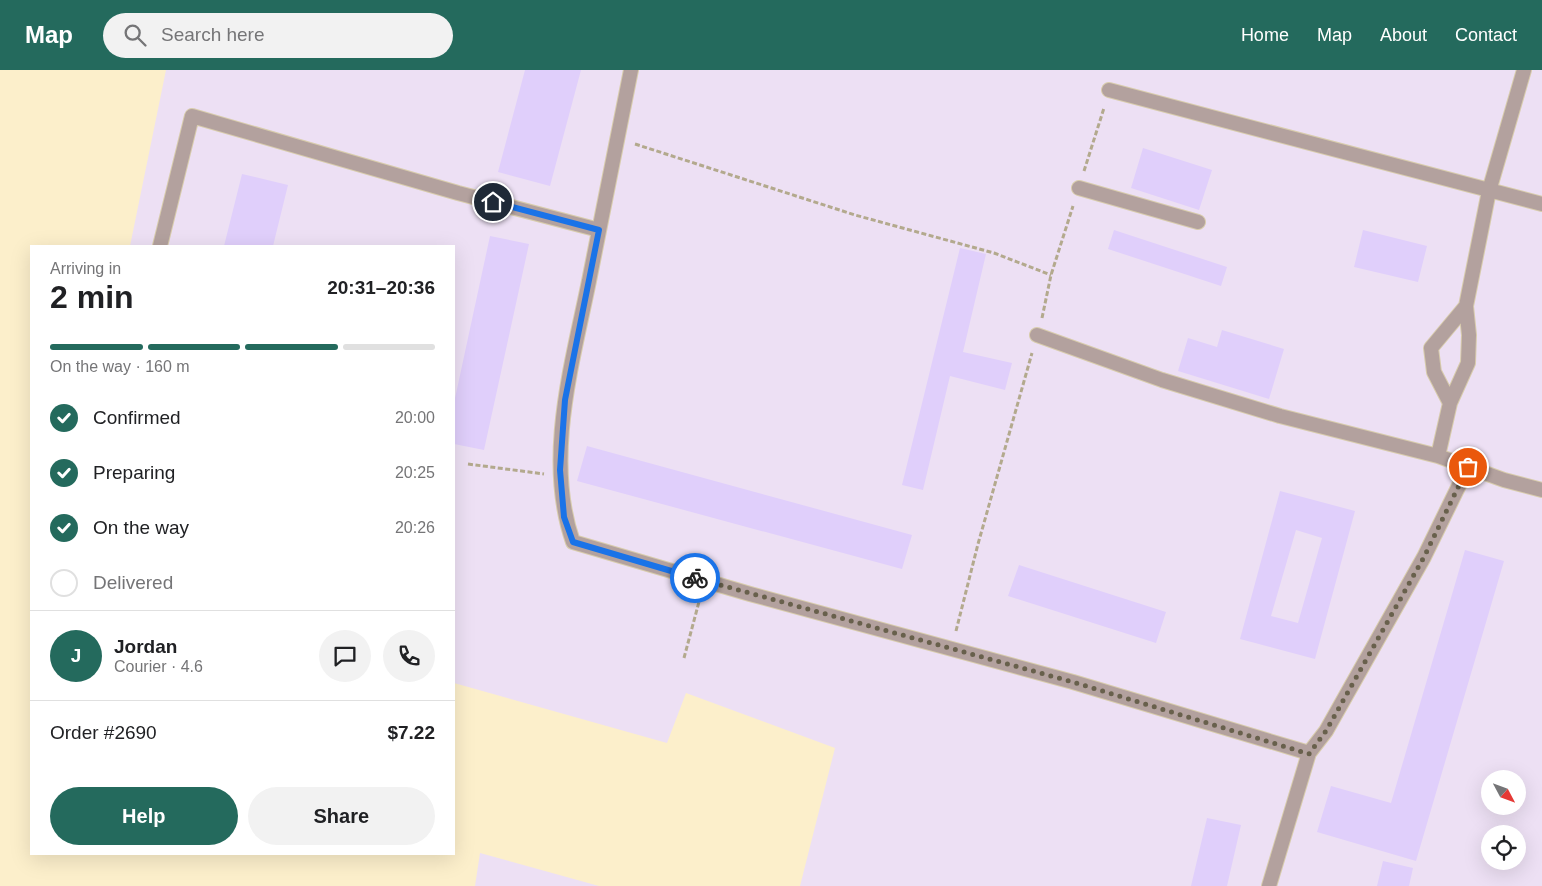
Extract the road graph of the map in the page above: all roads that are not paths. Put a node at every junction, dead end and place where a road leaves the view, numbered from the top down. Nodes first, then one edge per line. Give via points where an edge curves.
1 (631, 70) edge
2 (1524, 70) edge
3 (1110, 90) road end
4 (1079, 188) road end
5 (1490, 191) junction
6 (1542, 204) edge
7 (1198, 222) dead end
8 (599, 230) junction
9 (160, 245) edge
10 (1466, 306) junction
11 (1038, 336) road end
12 (1450, 403) junction
13 (1438, 456) junction
14 (1468, 467) junction
15 (1542, 490) edge
16 (1309, 754) junction
17 (1269, 886) edge

1 - 8 lane
2 - 5 lane
3 - 5 lane
4 - 7 lane
5 - 6 lane
5 - 10 lane
8 - 9 lane via 192,116
8 - 16 lane via 565,400 561,477 564,517 573,542 1073,682
10 - 12 lane via 1468,363
10 - 12 lane via 1431,348 1434,372
11 - 13 lane via 1162,380 1280,416
12 - 13 lane
13 - 14 lane
14 - 15 lane
14 - 16 lane via 1424,557 1326,731
16 - 17 lane

